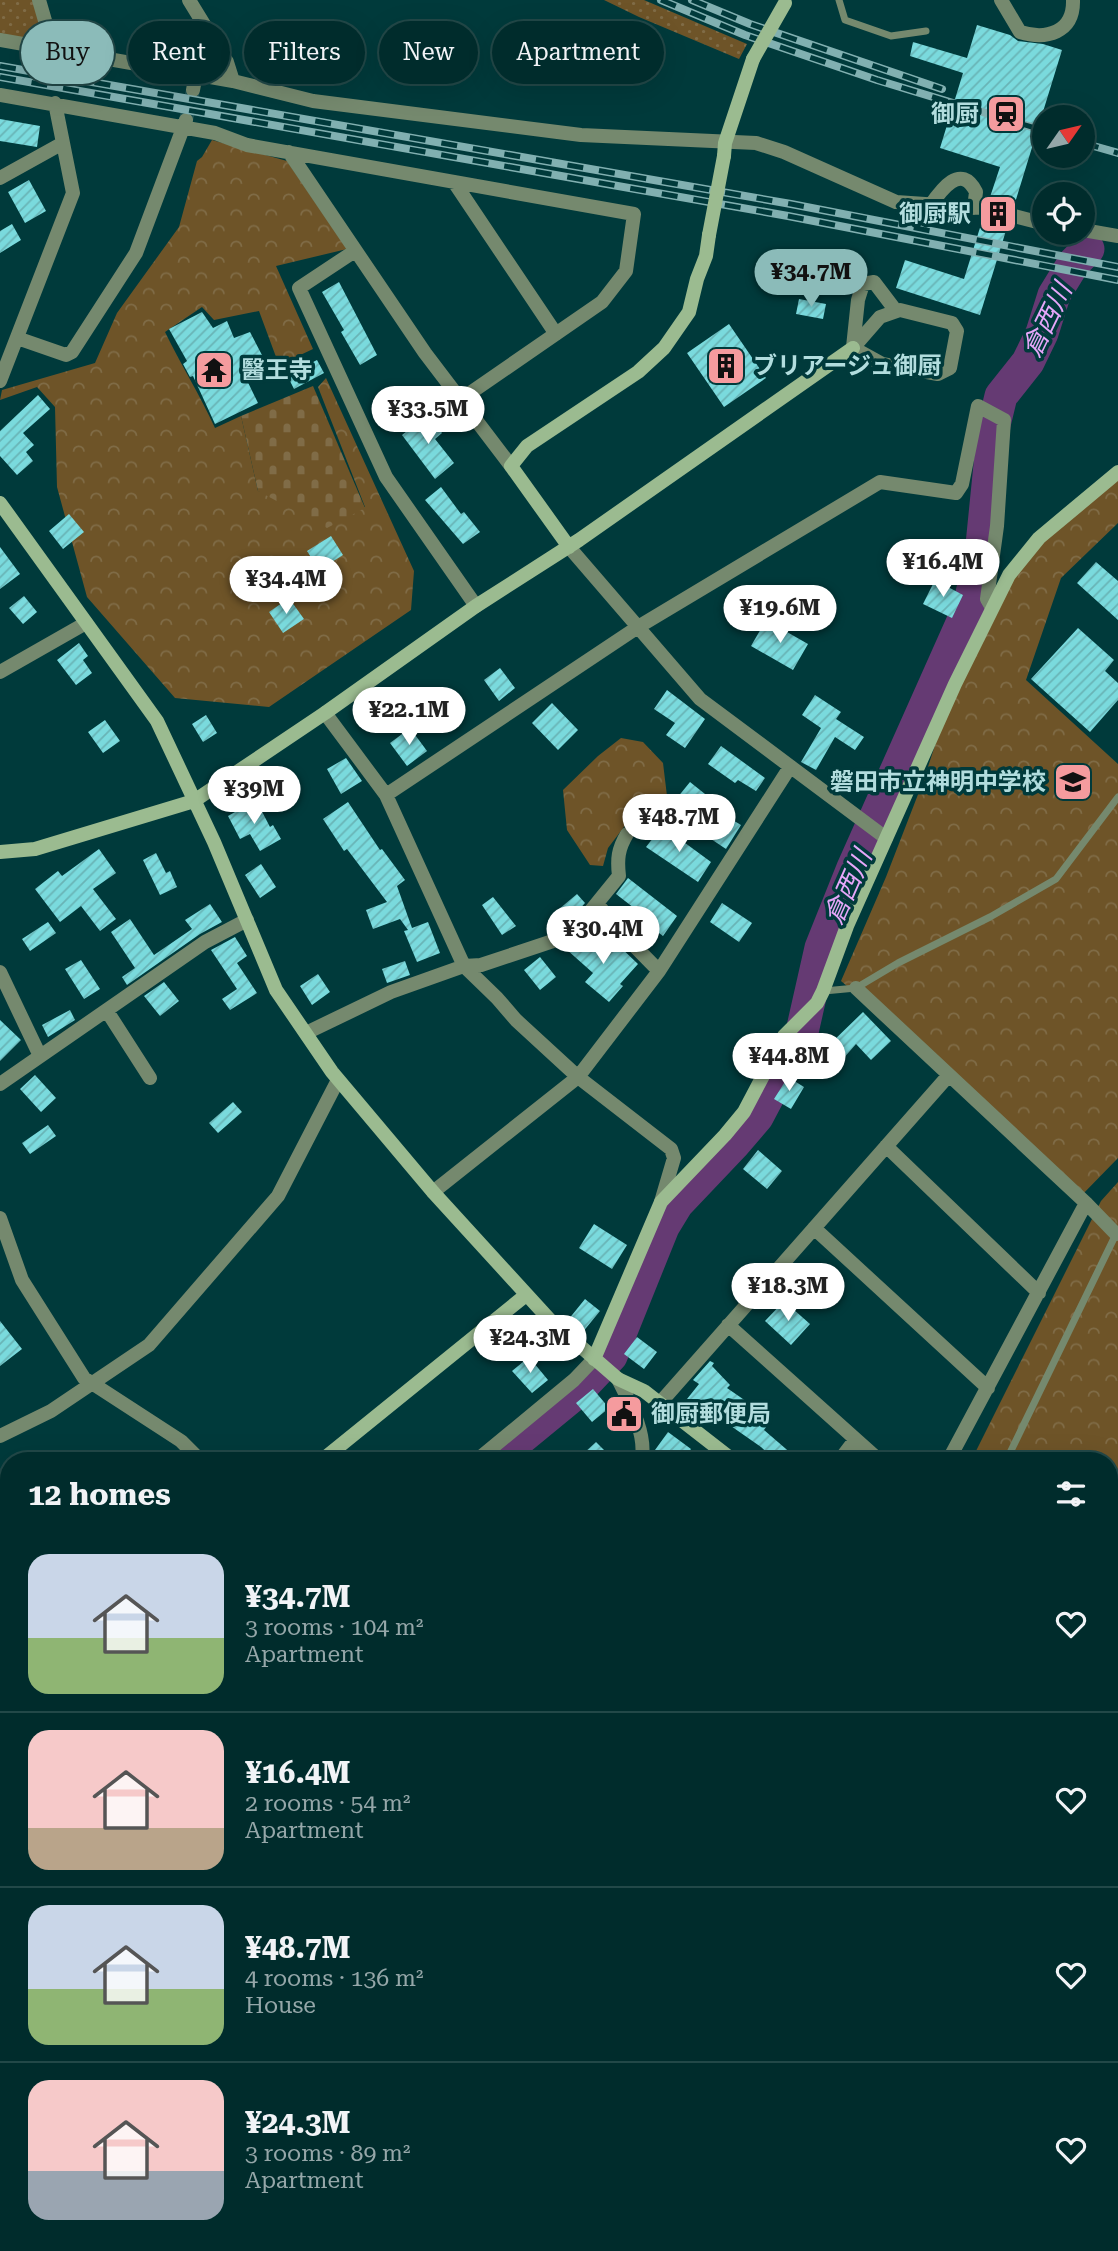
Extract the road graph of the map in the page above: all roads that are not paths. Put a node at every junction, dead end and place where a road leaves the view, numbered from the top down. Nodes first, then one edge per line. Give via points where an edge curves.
1 (39, 0) edge
2 (189, 0) edge
3 (839, 0) edge
4 (1001, 0) edge
5 (1073, 0) edge
6 (786, 1) edge
7 (45, 21) edge
8 (926, 31) dead end
9 (0, 40) edge
10 (21, 43) edge
11 (230, 80) edge
12 (233, 81) junction
13 (194, 84) edge
14 (193, 90) tunnel mouth
15 (0, 94) edge
16 (55, 103) junction
17 (186, 124) junction
18 (63, 143) junction
19 (725, 149) junction
20 (289, 152) junction
21 (0, 178) edge
22 (454, 182) junction
23 (930, 206) junction
24 (974, 208) junction
25 (1032, 220) edge
26 (1095, 232) edge
27 (1118, 236) edge
28 (355, 251) junction
29 (896, 311) junction
30 (556, 334) junction
31 (17, 338) junction
32 (853, 348) junction
33 (0, 381) edge
34 (460, 400) junction
35 (511, 466) junction
36 (1118, 472) edge
37 (0, 503) edge
38 (569, 547) junction
39 (476, 606) junction
40 (991, 606) junction
41 (86, 623) junction
42 (638, 627) junction
43 (0, 672) edge
44 (325, 713) junction
45 (790, 767) junction
46 (386, 795) junction
47 (1118, 797) edge
48 (194, 801) junction
49 (627, 834) dead end
50 (886, 838) junction
51 (0, 852) edge
52 (597, 903) junction
53 (247, 920) junction
54 (464, 966) junction
55 (659, 971) junction
56 (0, 972) edge
57 (856, 988) junction
58 (823, 991) junction
59 (107, 1011) junction
60 (306, 1033) junction
61 (40, 1056) junction
62 (949, 1075) junction
63 (578, 1077) junction
64 (150, 1078) dead end
65 (338, 1080) junction
66 (0, 1084) edge
67 (886, 1146) junction
68 (433, 1192) junction
69 (661, 1202) junction
70 (1086, 1203) junction
71 (0, 1217) edge
72 (814, 1228) junction
73 (1117, 1233) edge
74 (1039, 1293) junction
75 (526, 1295) junction
76 (728, 1325) junction
77 (594, 1359) junction
78 (618, 1379) junction
79 (92, 1384) junction
80 (988, 1388) junction
81 (660, 1403) junction
82 (0, 1436) edge
83 (855, 1440) junction
84 (192, 1452) edge
85 (332, 1452) edge
86 (487, 1452) edge
87 (643, 1452) edge
88 (723, 1452) edge
89 (846, 1452) edge
90 (869, 1452) edge
91 (953, 1452) edge
92 (1010, 1452) edge

1 - 7 street
2 - 12 street via 227,62
3 - 8 lane via 845,20 891,36
4 - 5 street via 1020,32 1034,36 1060,30 1070,18
6 - 19 street, bridge via 753,59
9 - 10 street
11 - 12 street
12 - 19 street via 313,101
13 - 14 street
15 - 16 street
16 - 17 street
16 - 18 street
17 - 20 street via 247,145
17 - 31 street via 136,253 72,352 66,355
18 - 21 street
18 - 31 street via 73,193
19 - 23 street via 756,143 895,202
19 - 35 street, bridge via 706,257 688,312 664,348 638,372 527,446
20 - 22 street
20 - 28 street
22 - 30 street
22 - 30 street via 634,214 626,271 602,302
23 - 24 street
23 - 24 street via 946,185 960,179 976,192
24 - 25 street
26 - 27 street
28 - 34 street
28 - 39 street via 299,288 386,477
29 - 32 street via 880,317
29 - 32 street via 874,282 863,284
29 - 32 street via 952,323 957,331 950,368 938,374 882,364
30 - 34 street
31 - 33 street
32 - 38 street
34 - 35 street
35 - 38 street
36 - 40 street via 1039,538
37 - 41 street
38 - 39 street
38 - 42 street
39 - 44 street
40 - 42 street via 987,599 998,526 1004,420 978,406 962,484 956,492 880,482
40 - 50 street
41 - 43 street
41 - 48 street via 157,721
42 - 45 street via 700,699
42 - 46 street
44 - 46 street
44 - 48 street
45 - 50 street
45 - 55 street
46 - 54 street
47 - 57 lane via 1056,879
48 - 51 street via 35,849
48 - 53 street
49 - 52 street via 619,847 619,876
50 - 58 street
52 - 54 street via 576,929 559,939 481,965
52 - 55 street
53 - 59 street via 205,942
53 - 60 street via 276,990
54 - 60 street via 391,992
54 - 63 street
55 - 63 street
56 - 61 street
57 - 58 lane
57 - 62 street
58 - 69 street via 784,1036 744,1112
59 - 61 street
59 - 64 street
60 - 65 street
61 - 66 street
62 - 67 street
62 - 70 street
63 - 68 street
63 - 69 street via 671,1149 674,1158
65 - 68 street
65 - 79 street via 278,1196 149,1345
67 - 72 street
67 - 74 street
68 - 75 street
69 - 77 street
70 - 73 street
70 - 74 street
71 - 79 street via 22,1280
72 - 76 street
72 - 80 street
73 - 92 lane
74 - 80 street
75 - 77 street
75 - 85 street
76 - 81 street
76 - 83 street
77 - 78 street
77 - 86 street
78 - 81 street
78 - 87 street via 636,1415
79 - 82 street
79 - 84 street
80 - 91 street
81 - 88 street
83 - 89 street
83 - 90 street

